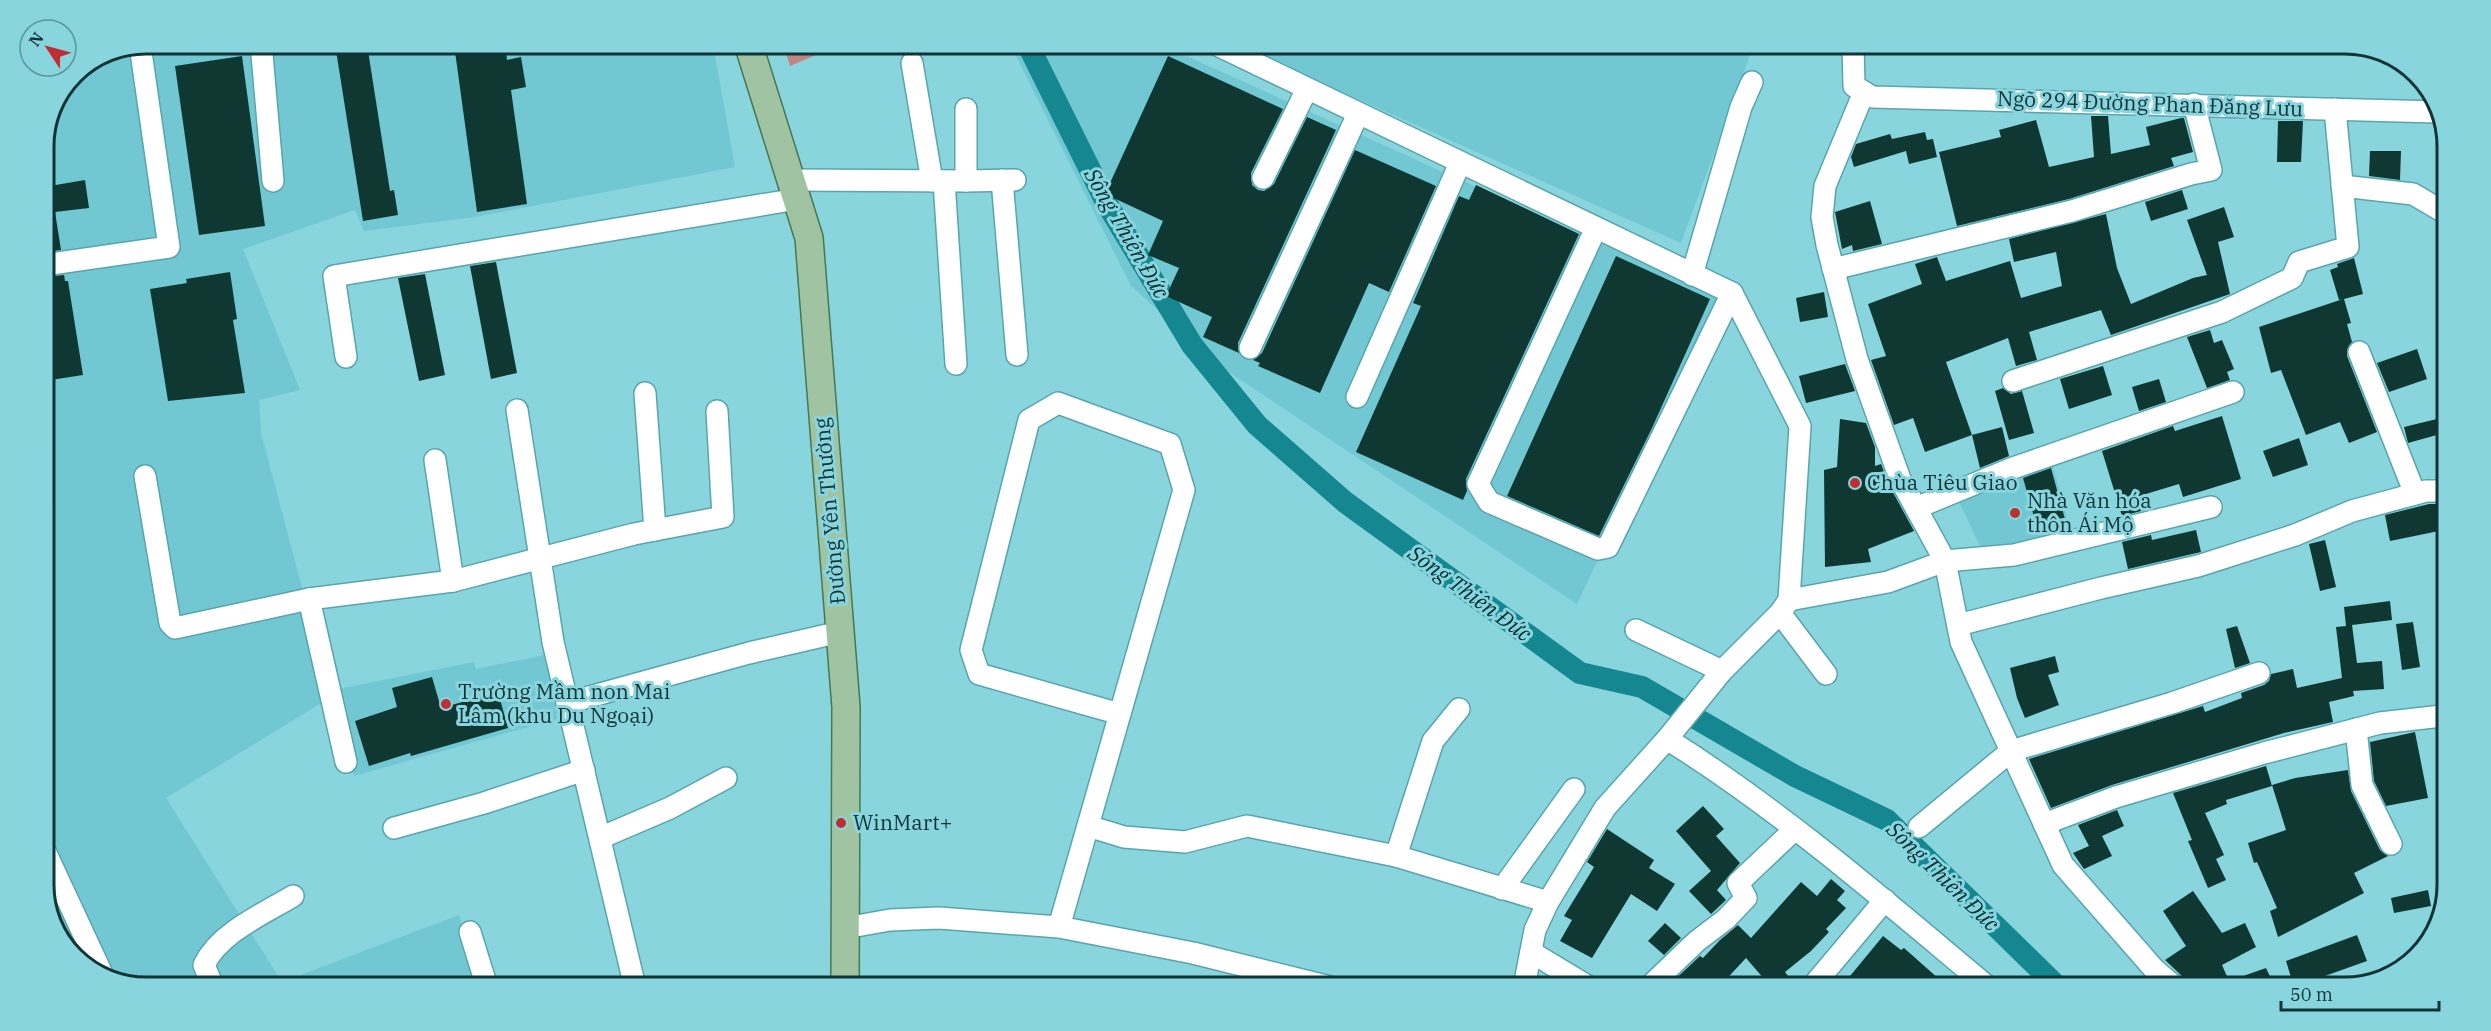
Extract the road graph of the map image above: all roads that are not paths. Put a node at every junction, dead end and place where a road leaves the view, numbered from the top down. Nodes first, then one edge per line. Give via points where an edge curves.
1 (141, 54) edge
2 (262, 54) edge
3 (751, 54) edge
4 (1234, 54) edge
5 (1853, 54) edge
6 (912, 63) dead end
7 (1752, 82) dead end
8 (1307, 89) junction
9 (1864, 92) junction
10 (2194, 104) junction
11 (966, 109) dead end
12 (2335, 109) junction
13 (2430, 112) edge
14 (1358, 114) junction
15 (1460, 163) junction
16 (1263, 178) dead end
17 (273, 181) dead end
18 (938, 181) junction
19 (966, 181) junction
20 (2342, 186) junction
21 (794, 189) junction
22 (2437, 208) edge
23 (1596, 228) junction
24 (54, 264) edge
25 (1833, 269) junction
26 (1692, 274) junction
27 (1732, 293) junction
28 (1250, 348) dead end
29 (2359, 352) dead end
30 (1017, 355) dead end
31 (346, 357) dead end
32 (956, 364) dead end
33 (2013, 381) dead end
34 (2233, 392) dead end
35 (645, 393) dead end
36 (1357, 397) dead end
37 (517, 410) dead end
38 (717, 411) dead end
39 (435, 460) dead end
40 (145, 476) dead end
41 (2437, 492) edge
42 (2415, 494) junction
43 (2211, 507) dead end
44 (1916, 508) junction
45 (655, 530) junction
46 (540, 560) junction
47 (1945, 561) junction
48 (453, 581) junction
49 (309, 599) junction
50 (1785, 607) junction
51 (1958, 625) junction
52 (1636, 630) dead end
53 (840, 632) junction
54 (2259, 673) dead end
55 (1826, 674) dead end
56 (1719, 675) junction
57 (567, 703) junction
58 (1459, 709) dead end
59 (1120, 714) junction
60 (2437, 717) edge
61 (2356, 729) junction
62 (1668, 739) junction
63 (2011, 752) junction
64 (346, 762) dead end
65 (584, 770) junction
66 (726, 778) dead end
67 (1574, 789) dead end
68 (2044, 824) junction
69 (1088, 826) junction
70 (1918, 827) dead end
71 (394, 828) dead end
72 (1794, 830) junction
73 (600, 838) junction
74 (2391, 844) dead end
75 (1396, 856) junction
76 (1502, 889) junction
77 (293, 896) dead end
78 (1885, 900) junction
79 (57, 902) edge
80 (1548, 902) junction
81 (1059, 927) junction
82 (845, 928) junction
83 (470, 932) dead end
84 (1531, 952) junction
85 (93, 960) edge
86 (209, 977) edge
87 (484, 977) edge
88 (633, 977) edge
89 (845, 977) edge
90 (1278, 977) edge
91 (1526, 977) edge
92 (1572, 977) edge
93 (1659, 977) edge
94 (1820, 977) edge
95 (1976, 977) edge
96 (2163, 977) edge

1 - 24 street via 169,247
2 - 17 street
3 - 21 main road, Đường Yên Thường
4 - 8 street
5 - 9 street via 1854,86
6 - 18 street
7 - 26 street via 1741,107
8 - 14 street
8 - 16 street
9 - 10 street, Ngõ 294 Đường Phan Đăng Lưu via 1872,97
9 - 25 street via 1824,186 1822,217
10 - 12 street, Ngõ 294 Đường Phan Đăng Lưu
10 - 25 street via 2211,170 2072,211
11 - 19 street
12 - 13 street, Ngõ 294 Đường Phan Đăng Lưu
12 - 20 street
14 - 15 street
14 - 28 street
15 - 23 street
15 - 36 street
18 - 19 street
18 - 21 street
18 - 32 street
19 - 30 street via 1009,180
20 - 22 street via 2413,194
20 - 33 street via 2349,248 2299,262 2292,278 2222,312
21 - 31 street via 334,276
21 - 53 main road, Đường Yên Thường via 809,238
23 - 26 street
23 - 27 street via 1479,484 1489,502 1598,549 1608,547
25 - 44 street via 1857,358 1900,479
26 - 27 street
27 - 50 street via 1800,426
29 - 42 street
34 - 44 street via 2013,468
35 - 45 street
37 - 46 street
38 - 45 street via 723,517
39 - 48 street
40 - 49 street via 170,623 175,628
41 - 42 street
42 - 51 street via 2198,566
43 - 47 street via 2014,555
44 - 47 street
45 - 46 street
46 - 48 street
46 - 57 street
47 - 50 street via 1888,582
47 - 51 street
48 - 49 street
49 - 64 street
50 - 55 street
50 - 56 street
51 - 63 street via 1961,642
52 - 56 street
53 - 57 street
53 - 82 main road, Đường Yên Thường via 846,706
54 - 63 street
56 - 62 street
57 - 65 street
58 - 75 street via 1433,741
59 - 59 street via 1184,490 1170,444 1058,403 1029,420 971,650 979,674
59 - 69 street
60 - 61 street
61 - 68 street via 2116,797
61 - 74 street via 2362,785
62 - 72 street
62 - 80 street via 1605,808
63 - 68 street
63 - 70 street
65 - 71 street
65 - 73 street
66 - 73 street via 670,808
67 - 76 street
68 - 96 street via 2063,865
69 - 75 street via 1124,837 1185,842 1247,826
69 - 81 street
72 - 78 street
72 - 93 street via 1738,883 1746,898
73 - 88 street
75 - 76 street
76 - 80 street
77 - 86 street via 214,950 204,965
78 - 94 street
78 - 95 street
79 - 85 street
80 - 84 street via 1535,930
81 - 82 street via 939,918 890,920
81 - 90 street via 1193,953
82 - 89 main road, Đường Yên Thường
83 - 87 street
84 - 91 street
84 - 92 street

